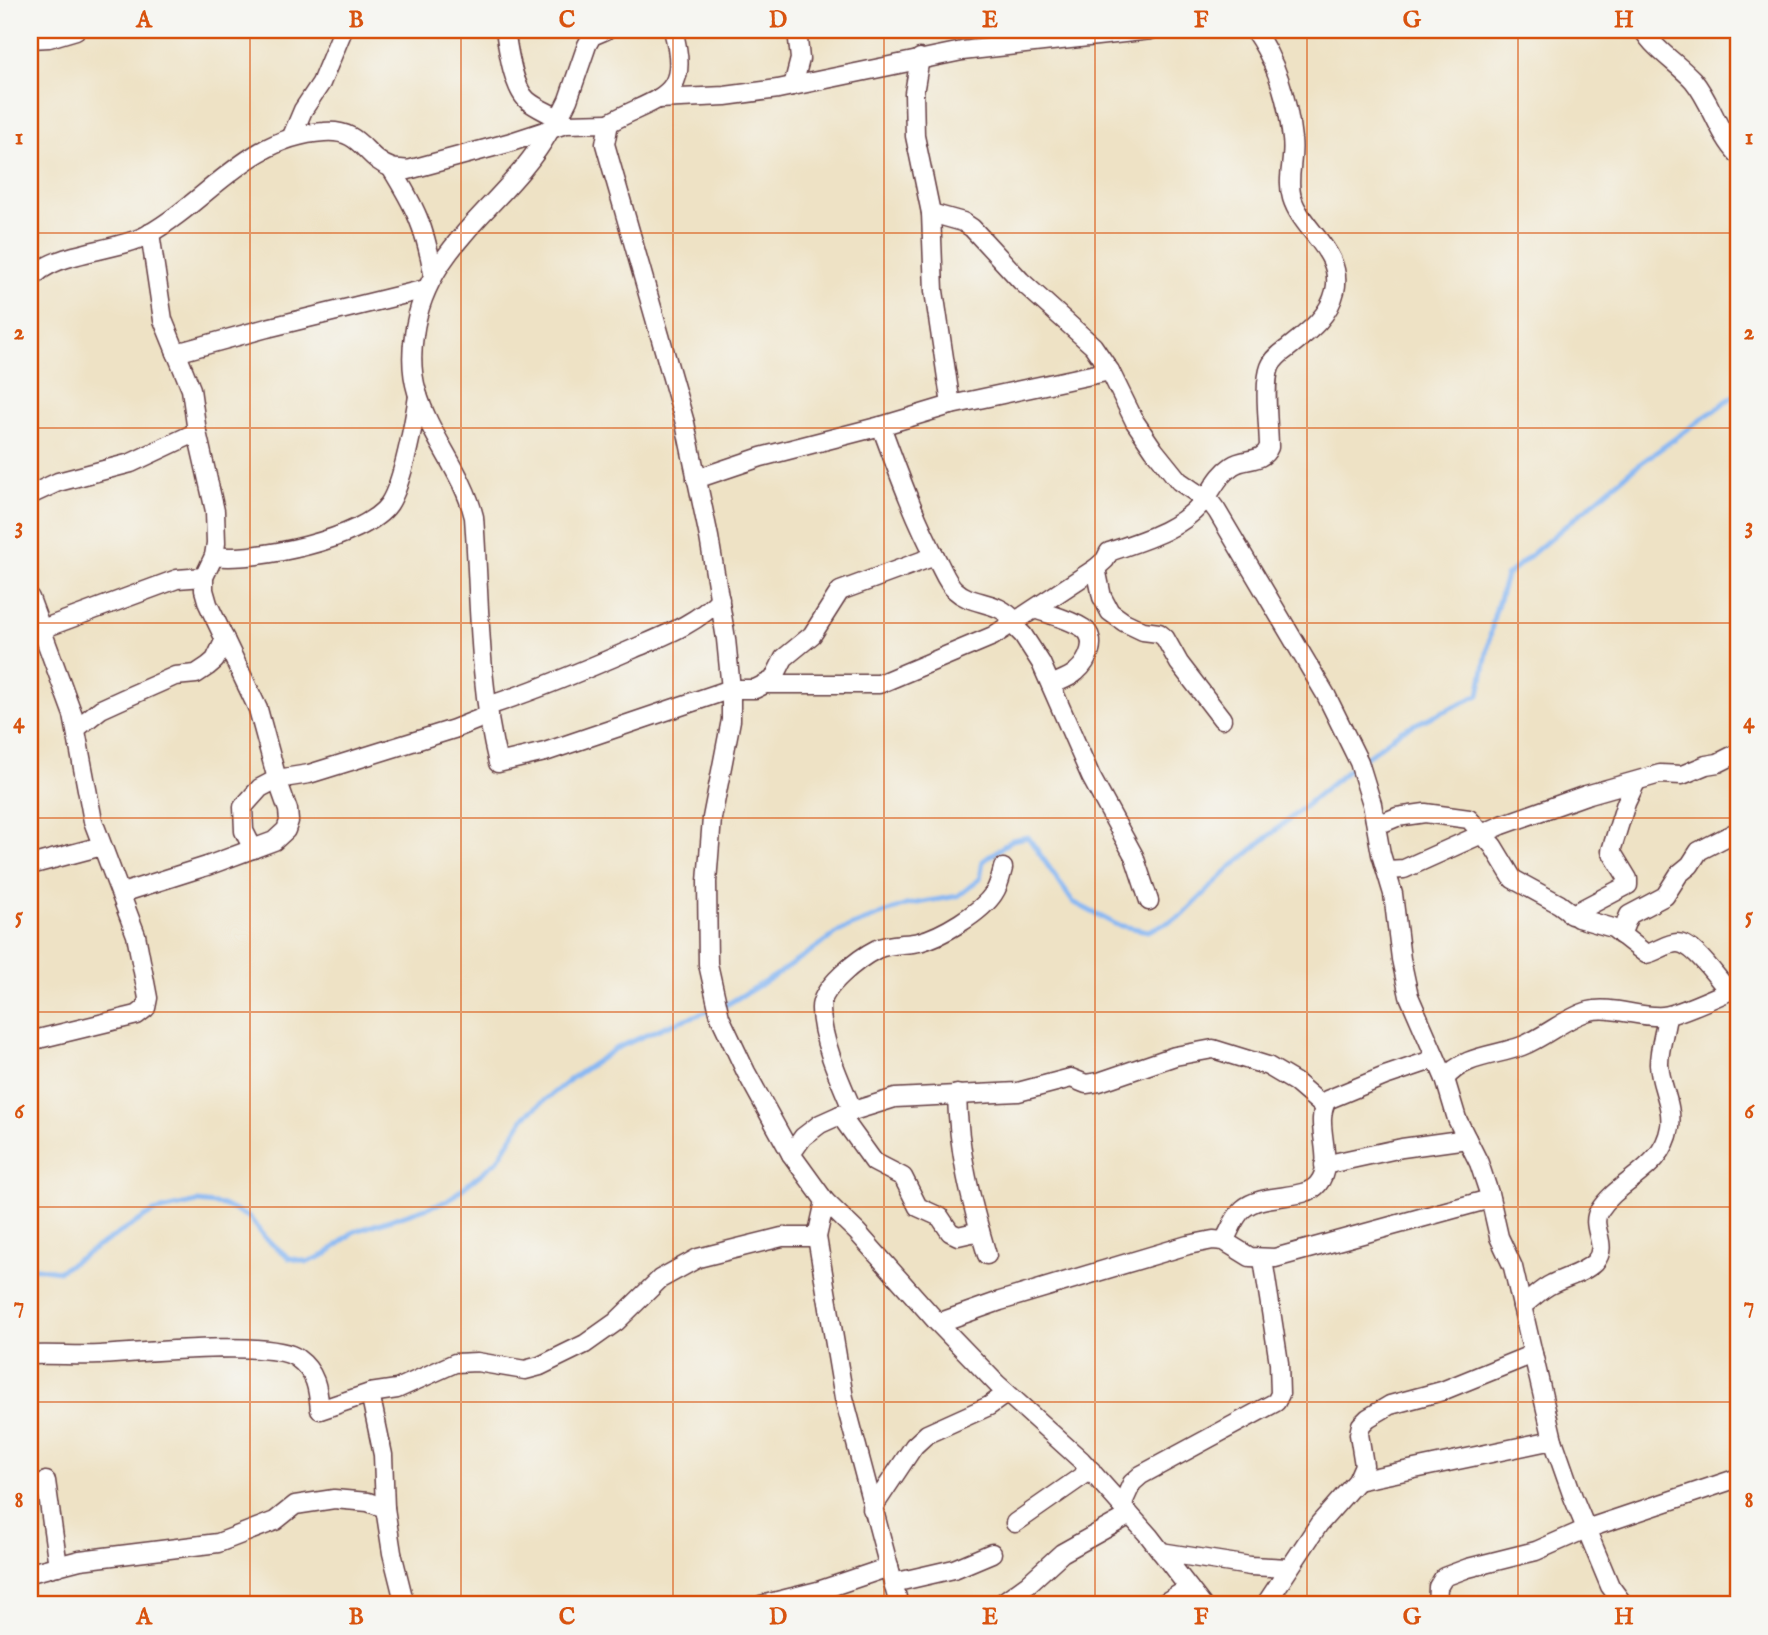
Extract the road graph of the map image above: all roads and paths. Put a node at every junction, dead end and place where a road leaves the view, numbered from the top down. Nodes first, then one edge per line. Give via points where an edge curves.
1 (76, 30) edge
2 (343, 30) edge
3 (505, 30) edge
4 (606, 30) edge
5 (673, 30) edge
6 (797, 30) edge
7 (1151, 30) edge
8 (1254, 30) edge
9 (1643, 30) edge
10 (1050, 35) edge
11 (30, 39) edge
12 (920, 58) junction
13 (793, 86) junction
14 (658, 99) junction
15 (609, 123) junction
16 (558, 124) junction
17 (292, 136) junction
18 (1738, 154) edge
19 (391, 168) junction
20 (932, 213) junction
21 (150, 233) junction
22 (30, 281) edge
23 (429, 281) junction
24 (176, 354) junction
25 (1110, 371) junction
26 (418, 396) junction
27 (951, 405) junction
28 (881, 426) junction
29 (198, 432) junction
30 (696, 479) junction
31 (30, 495) edge
32 (1205, 500) junction
33 (214, 556) junction
34 (935, 556) junction
35 (1096, 568) junction
36 (204, 577) junction
37 (30, 598) edge
38 (720, 599) junction
39 (1035, 609) junction
40 (1014, 623) junction
41 (42, 629) junction
42 (225, 639) junction
43 (768, 684) junction
44 (1051, 685) junction
45 (731, 689) junction
46 (488, 710) junction
47 (1223, 719) dead end
48 (77, 728) junction
49 (1738, 753) edge
50 (277, 779) junction
51 (1636, 782) junction
52 (1376, 819) junction
53 (1738, 831) edge
54 (1483, 833) junction
55 (102, 846) junction
56 (253, 849) junction
57 (30, 864) edge
58 (1003, 868) dead end
59 (1387, 870) junction
60 (122, 893) junction
61 (1149, 901) dead end
62 (1571, 915) junction
63 (1622, 935) junction
64 (1734, 989) edge
65 (1667, 1016) junction
66 (30, 1041) edge
67 (1435, 1059) junction
68 (1446, 1079) junction
69 (957, 1094) junction
70 (1323, 1106) junction
71 (846, 1113) junction
72 (1467, 1139) junction
73 (791, 1154) junction
74 (1324, 1165) junction
75 (1490, 1199) junction
76 (825, 1201) junction
77 (980, 1231) junction
78 (817, 1237) junction
79 (1224, 1241) junction
80 (987, 1255) dead end
81 (1263, 1259) junction
82 (1522, 1307) junction
83 (938, 1323) junction
84 (1533, 1354) junction
85 (30, 1355) edge
86 (370, 1393) junction
87 (1007, 1393) junction
88 (1553, 1440) junction
89 (1091, 1470) junction
90 (1738, 1478) edge
91 (46, 1480) dead end
92 (1357, 1481) junction
93 (385, 1508) junction
94 (872, 1508) junction
95 (1126, 1510) junction
96 (1016, 1523) dead end
97 (1586, 1529) junction
98 (1161, 1552) junction
99 (992, 1553) dead end
100 (58, 1566) junction
101 (1288, 1568) junction
102 (30, 1573) edge
103 (891, 1575) junction
104 (1189, 1588) junction
105 (1616, 1601) edge
106 (405, 1605) edge
107 (761, 1605) edge
108 (900, 1605) edge
109 (999, 1605) edge
110 (1161, 1605) edge
111 (1202, 1605) edge
112 (1265, 1605) edge
113 (1437, 1605) edge

1 - 11 street
2 - 17 street
3 - 16 street via 521,92
4 - 16 street via 592,36 587,45
5 - 14 street via 680,69 673,88
6 - 13 street via 800,59
7 - 10 street
8 - 32 street via 1275,66 1285,103 1293,142 1289,167 1292,199 1327,251 1336,279 1330,305 1321,319 1278,355 1270,368 1266,453 1225,471
9 - 18 street via 1693,80
10 - 12 street
12 - 13 street
12 - 20 street via 914,93 915,136
13 - 14 street
14 - 15 street
15 - 16 street
15 - 30 street via 605,144 610,166 685,424
16 - 19 street via 408,170
16 - 23 street via 524,169 450,248
17 - 19 street via 337,131 350,135
17 - 21 street via 242,162
19 - 23 street via 423,228
20 - 25 street via 972,228 1021,281 1093,346
20 - 27 street via 934,290
21 - 22 street via 119,247 46,265
21 - 24 street via 163,320
23 - 24 street
23 - 26 street via 415,321 411,356
24 - 29 street via 191,389
25 - 27 street
25 - 32 street via 1154,450 1179,481
26 - 33 street via 395,493 379,514 362,526 322,541 236,557
26 - 46 street via 469,496 474,517
27 - 28 street
28 - 30 street
28 - 34 street
29 - 31 street via 131,463 58,482
29 - 33 street via 215,510
30 - 38 street
32 - 35 street via 1172,528 1109,552
32 - 52 street via 1227,526 1326,695 1356,754
33 - 36 street
34 - 40 street via 956,592 996,605 1008,612
34 - 43 street via 840,591 812,635 784,657
35 - 39 street
35 - 47 street via 1110,612 1143,631 1159,633
36 - 41 street via 177,579
36 - 42 street via 208,604
37 - 41 street
38 - 45 street
38 - 46 street via 682,628
39 - 40 street
39 - 44 street via 1084,629 1091,639 1082,666
40 - 43 street via 965,649 879,684
40 - 44 street
41 - 48 street
42 - 48 street via 215,660 196,674 145,688 101,709
42 - 50 street via 258,709
43 - 45 street
44 - 61 street via 1091,777 1134,856
45 - 46 street via 545,752 498,763
45 - 73 street via 731,720 708,851 707,955 720,1017
46 - 50 street via 454,729 309,774
48 - 55 street via 93,821
49 - 51 street via 1682,775 1660,774
50 - 56 street via 260,788 243,807 244,831
50 - 56 street via 289,821 281,836
51 - 54 street
51 - 62 street via 1611,851 1628,886
52 - 54 street via 1385,822 1425,813 1462,817
52 - 59 street
53 - 63 street via 1699,851 1665,896 1629,915
54 - 59 street via 1411,866
54 - 62 street via 1513,879
55 - 57 street
55 - 60 street
56 - 60 street
58 - 71 street via 993,895 965,920 927,940 878,948 825,991 823,1023
59 - 67 street via 1409,996
60 - 66 street via 141,956 146,1008
62 - 63 street via 1608,925
63 - 64 street via 1646,954 1684,944
64 - 65 street
65 - 68 street via 1589,1011 1522,1046 1461,1064
65 - 82 street via 1659,1061 1671,1112 1664,1146 1599,1211 1595,1221 1601,1244 1595,1262 1544,1288
67 - 68 street
67 - 70 street via 1333,1096
68 - 72 street
69 - 70 street via 1018,1092 1071,1078 1086,1084 1099,1082 1175,1056 1213,1049 1268,1066
69 - 71 street via 895,1098
69 - 77 street via 961,1149
70 - 74 street
71 - 73 street via 820,1124
71 - 77 street via 874,1162 903,1177 918,1207 940,1217 958,1236
72 - 74 street
72 - 75 street
73 - 76 street
74 - 79 street via 1317,1187 1255,1201 1242,1210
75 - 81 street
75 - 82 street
76 - 78 street
76 - 83 street
77 - 80 street
78 - 86 street via 782,1237 698,1258 660,1279 616,1322 585,1344 540,1366 525,1370 455,1363 397,1389
78 - 94 street via 844,1398
79 - 81 street
79 - 83 street via 1188,1245
81 - 95 street via 1279,1363 1276,1402 1141,1475 1132,1483
82 - 84 street
83 - 87 street
84 - 88 street
84 - 92 street via 1442,1391 1390,1405 1368,1418 1360,1425 1364,1465
85 - 86 street via 275,1350 296,1356 314,1375 320,1410
86 - 93 street via 382,1444
87 - 89 street
87 - 94 street via 928,1434 914,1446
88 - 92 street
88 - 97 street
89 - 95 street
89 - 96 street
90 - 97 street
91 - 100 street
92 - 101 street
93 - 100 street via 334,1499 295,1505 275,1521 218,1543
93 - 106 street
94 - 103 street
95 - 98 street
95 - 109 street via 1062,1553
97 - 105 street
97 - 113 street via 1536,1551 1444,1577
98 - 101 street
98 - 104 street
99 - 103 street via 954,1569
100 - 102 street
101 - 112 street
103 - 107 street
103 - 108 street
104 - 110 street
104 - 111 street

